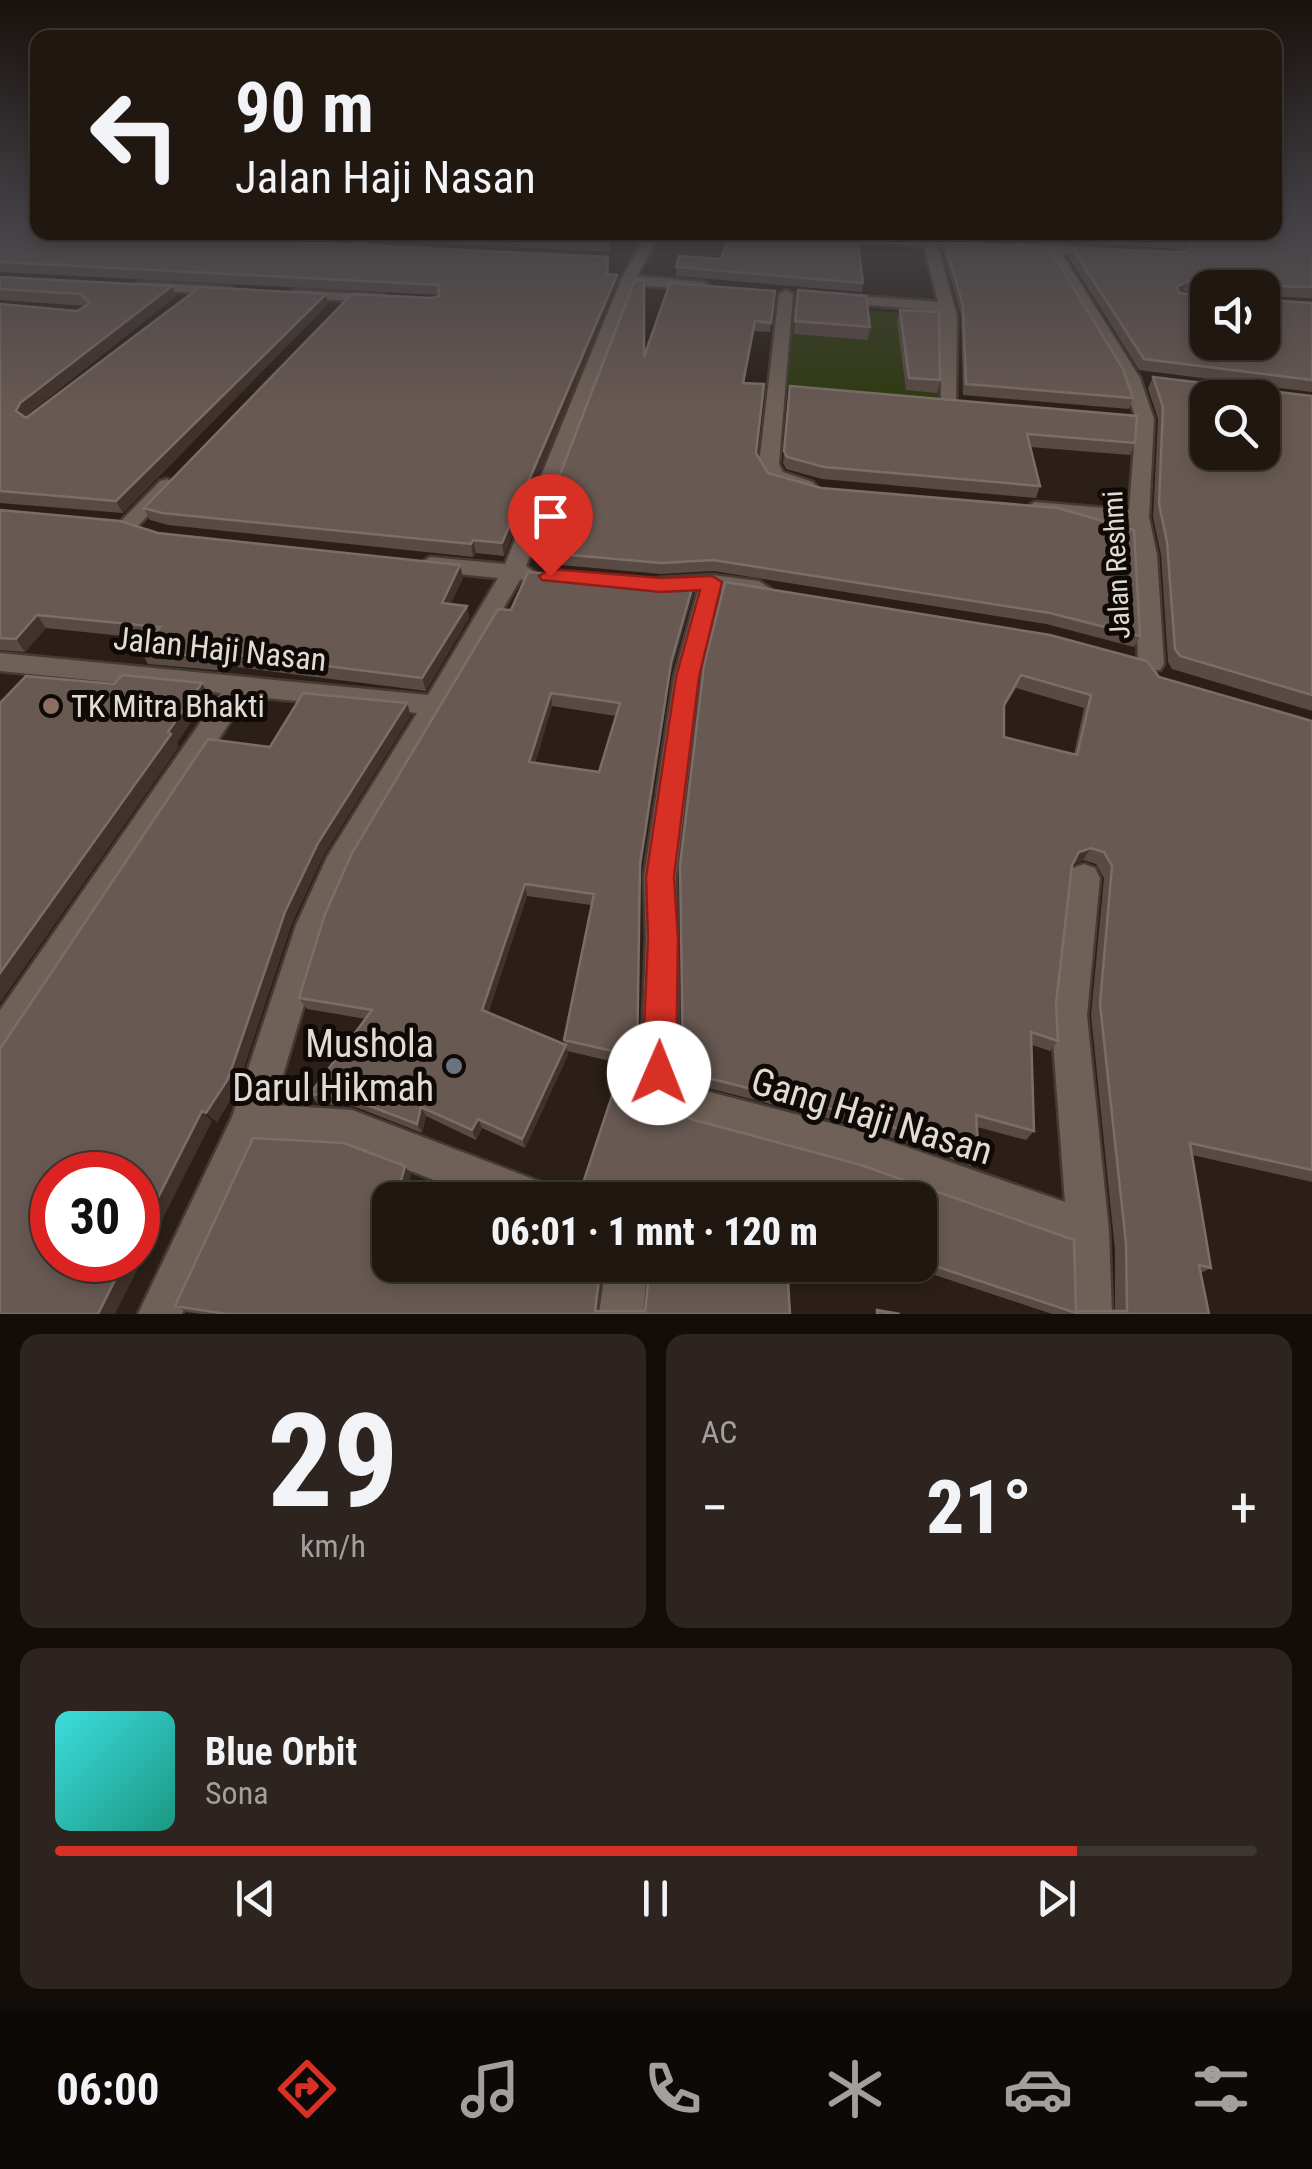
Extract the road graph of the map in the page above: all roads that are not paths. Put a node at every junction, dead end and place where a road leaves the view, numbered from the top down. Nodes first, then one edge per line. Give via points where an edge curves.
1 (136, 286) edge
2 (626, 286) edge
3 (701, 286) edge
4 (942, 286) edge
5 (1077, 286) edge
6 (720, 288) edge
7 (200, 289) junction
8 (238, 291) edge
9 (275, 293) edge
10 (786, 293) edge
11 (822, 296) edge
12 (400, 300) edge
13 (185, 301) edge
14 (947, 307) junction
15 (949, 403) edge
16 (184, 468) edge
17 (820, 489) edge
18 (1008, 506) edge
19 (1139, 518) junction
20 (129, 525) edge
21 (407, 562) edge
22 (513, 572) junction
23 (550, 576) edge
24 (712, 582) junction
25 (642, 584) edge
26 (791, 594) edge
27 (0, 662) edge
28 (36, 666) junction
29 (1149, 667) edge
30 (240, 686) junction
31 (12, 693) edge
32 (433, 705) junction
33 (1084, 878) dead end
34 (0, 1041) edge
35 (250, 1122) junction
36 (490, 1182) edge
37 (1088, 1231) junction
38 (625, 1282) edge
39 (160, 1314) edge
40 (621, 1314) edge
41 (1090, 1314) edge

1 - 7 street
2 - 22 street
3 - 6 street
4 - 14 street
5 - 19 street, Jalan Reshmi via 1139,378
7 - 8 street
7 - 13 street
9 - 12 street via 342,304
10 - 17 street via 785,389 769,464 775,476
11 - 14 street
14 - 15 street
16 - 20 street
18 - 19 street
19 - 29 street, Jalan Reshmi
21 - 22 street
22 - 23 street
22 - 32 street
24 - 25 street
24 - 26 street
24 - 37 street, Gang Haji Nasan via 687,677 660,877 659,1073 665,1090 691,1106 858,1150
27 - 28 street, Jalan Haji Nasan
28 - 30 street, Jalan Haji Nasan
28 - 31 street
30 - 32 street, Jalan Haji Nasan
30 - 34 street
32 - 35 street via 342,858 312,925
33 - 37 street via 1070,1014
35 - 36 street via 352,1129
35 - 39 street
37 - 41 street
38 - 40 street

